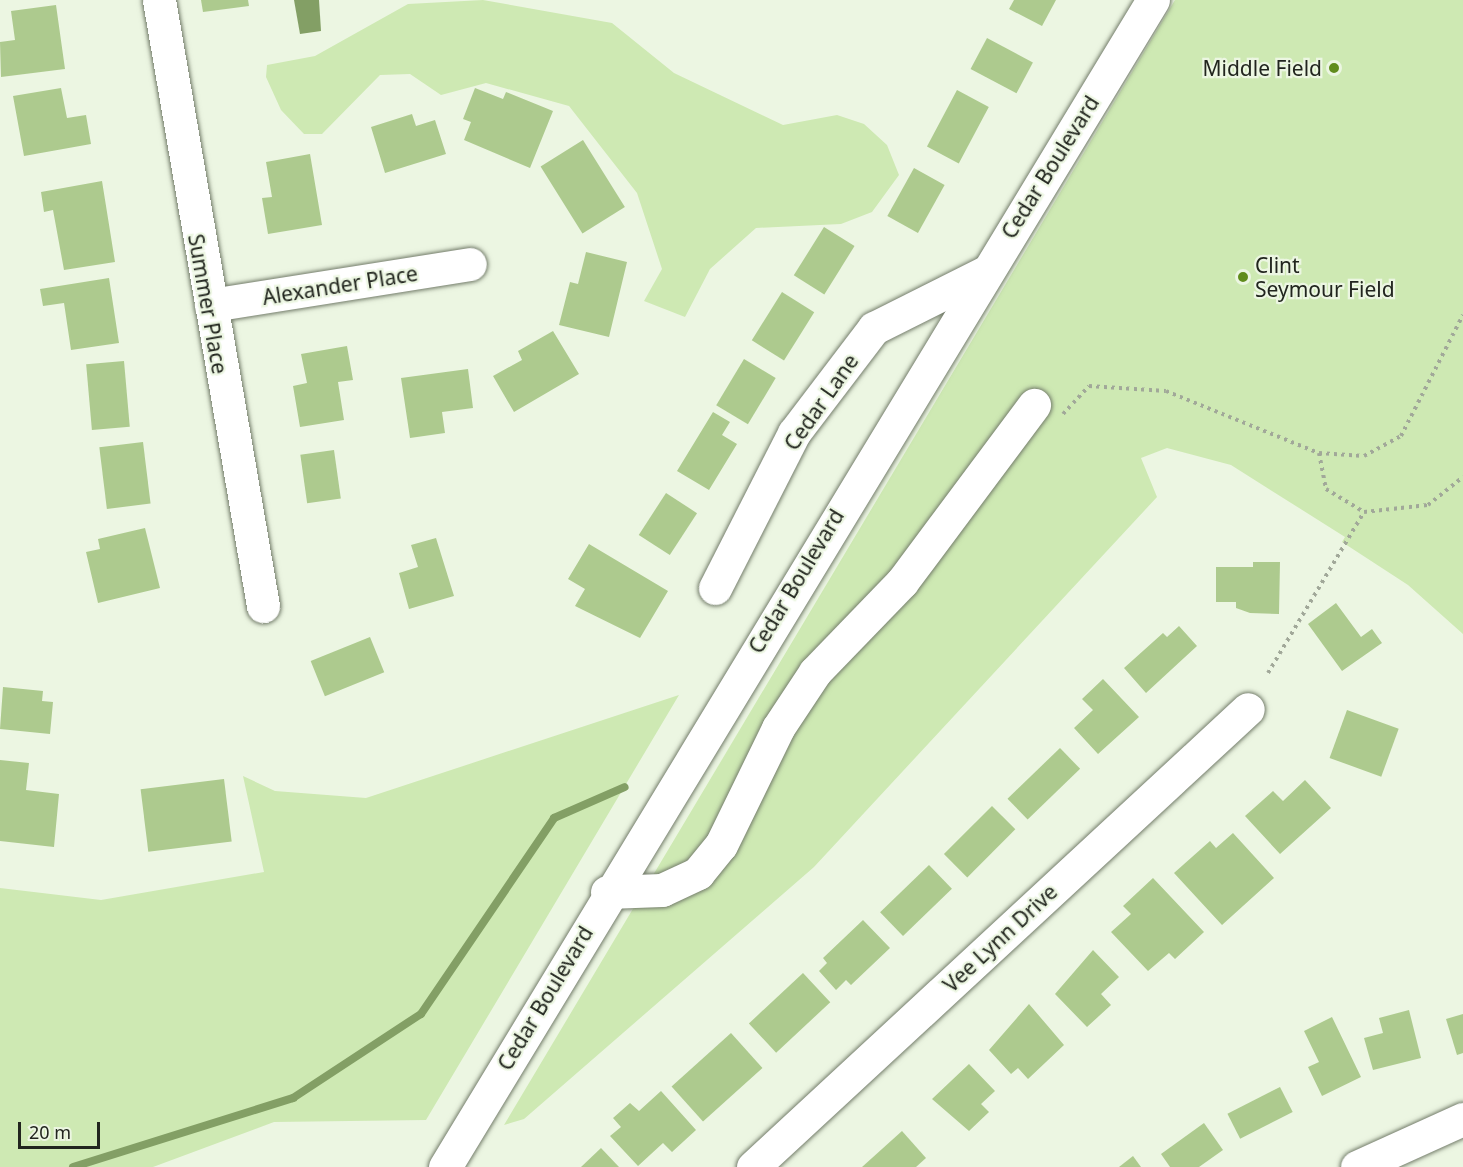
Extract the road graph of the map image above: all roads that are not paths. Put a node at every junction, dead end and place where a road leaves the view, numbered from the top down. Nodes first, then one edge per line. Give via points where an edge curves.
1 (159, 0) edge
2 (1153, 0) edge
3 (470, 264) dead end
4 (984, 273) junction
5 (211, 305) junction
6 (1034, 405) road end
7 (715, 588) dead end
8 (263, 606) dead end
9 (1248, 709) dead end
10 (607, 892) junction
11 (1463, 1119) edge
12 (445, 1167) edge
13 (753, 1167) edge
14 (1358, 1167) edge

1 - 5 street, Summer Place
2 - 4 street, Cedar Boulevard
3 - 5 street, Alexander Place
4 - 7 street, Cedar Lane via 874,328 794,433
4 - 10 street, Cedar Boulevard
5 - 8 street, Summer Place
6 - 10 street via 902,582 815,672 773,738 721,845 698,873 662,890
9 - 13 street, Vee Lynn Drive
10 - 12 street, Cedar Boulevard
11 - 14 street

